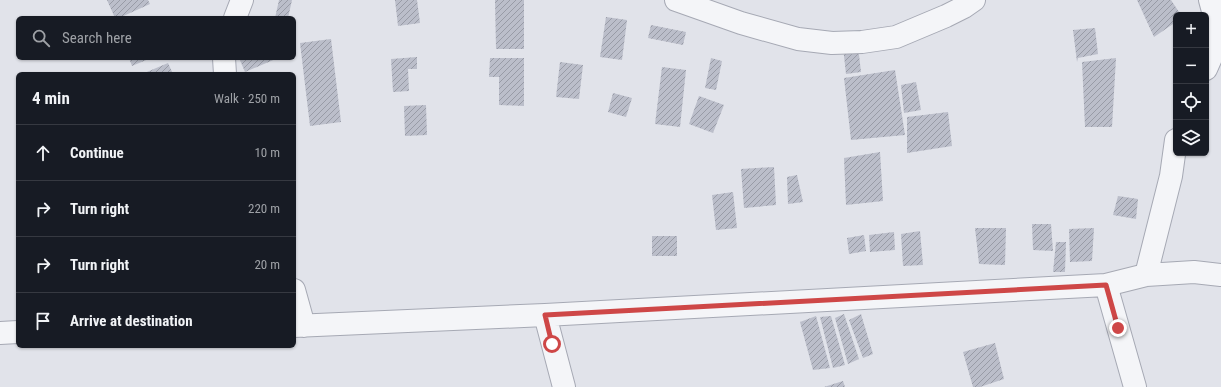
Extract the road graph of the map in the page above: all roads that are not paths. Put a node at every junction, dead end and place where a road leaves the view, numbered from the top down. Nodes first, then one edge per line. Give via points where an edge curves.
1 (242, 0) edge
2 (676, 0) edge
3 (974, 0) edge
4 (1210, 0) edge
5 (236, 16) edge
6 (224, 60) edge
7 (1209, 62) edge
8 (224, 72) edge
9 (1174, 156) edge
10 (1146, 275) junction
11 (1221, 275) edge
12 (1106, 285) junction
13 (296, 304) edge
14 (545, 315) junction
15 (299, 326) edge
16 (16, 332) edge
17 (0, 333) edge
18 (564, 387) edge
19 (1135, 387) edge

1 - 5 street
2 - 3 street via 741,23 798,39 832,44 896,37 946,16
4 - 7 street via 1220,37
6 - 8 street
9 - 10 street
10 - 11 street via 1194,272
10 - 12 street
12 - 14 street
12 - 19 street
13 - 15 street
14 - 15 street
14 - 18 street
16 - 17 street

